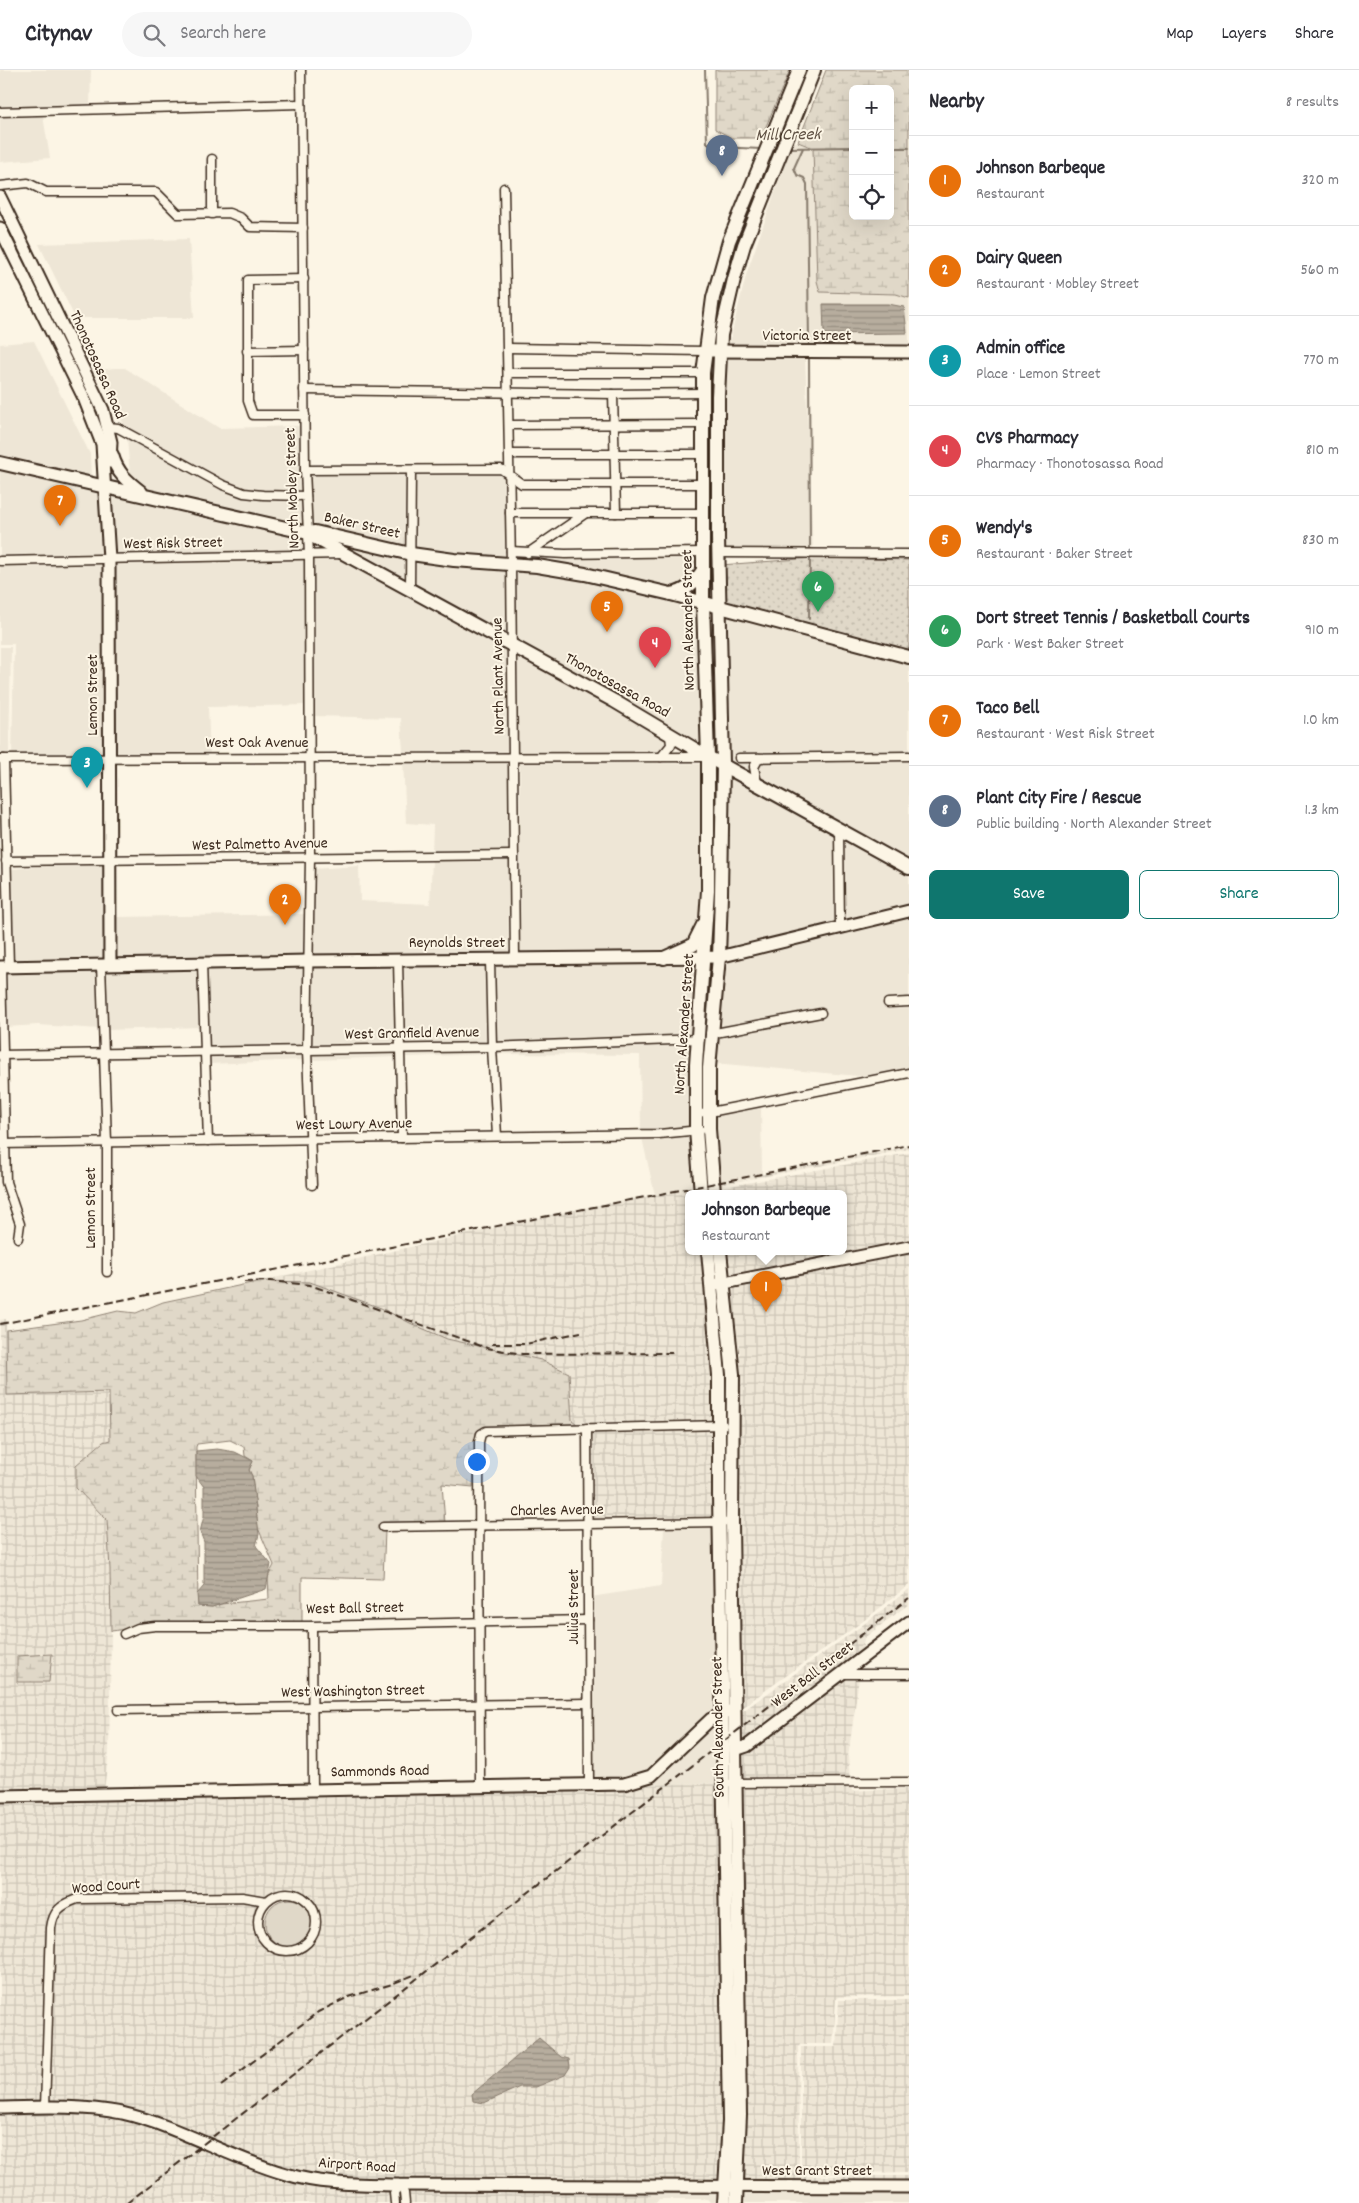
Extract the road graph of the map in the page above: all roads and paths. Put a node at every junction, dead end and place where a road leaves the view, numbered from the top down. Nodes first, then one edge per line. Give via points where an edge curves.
1 (301, 70) edge
2 (799, 70) edge
3 (814, 70) edge
4 (301, 104) junction
5 (0, 112) edge
6 (212, 159) dead end
7 (754, 183) junction
8 (0, 186) edge
9 (504, 188) dead end
10 (767, 188) junction
11 (0, 197) edge
12 (212, 214) junction
13 (0, 228) edge
14 (303, 228) junction
15 (304, 279) junction
16 (508, 348) junction
17 (304, 350) junction
18 (248, 351) junction
19 (705, 352) junction
20 (720, 352) junction
21 (909, 352) edge
22 (508, 373) junction
23 (703, 373) junction
24 (304, 390) junction
25 (509, 393) junction
26 (702, 393) junction
27 (613, 394) junction
28 (89, 409) junction
29 (305, 415) junction
30 (614, 424) junction
31 (702, 424) junction
32 (509, 425) junction
33 (109, 427) junction
34 (102, 444) junction
35 (510, 454) junction
36 (615, 454) junction
37 (703, 454) junction
38 (112, 455) junction
39 (0, 463) edge
40 (305, 470) junction
41 (411, 470) junction
42 (510, 476) junction
43 (616, 484) junction
44 (703, 484) junction
45 (106, 486) junction
46 (145, 495) junction
47 (306, 496) junction
48 (510, 513) junction
49 (586, 513) junction
50 (616, 513) junction
51 (702, 513) junction
52 (308, 533) junction
53 (704, 552) junction
54 (528, 553) junction
55 (718, 553) junction
56 (346, 554) junction
57 (411, 554) junction
58 (909, 554) edge
59 (308, 555) junction
60 (511, 557) junction
61 (109, 558) junction
62 (0, 561) edge
63 (704, 570) junction
64 (410, 590) junction
65 (671, 594) junction
66 (703, 603) junction
67 (720, 608) junction
68 (512, 646) junction
69 (909, 657) edge
70 (670, 735) junction
71 (513, 756) junction
72 (909, 756) edge
73 (309, 757) junction
74 (661, 757) junction
75 (708, 757) junction
76 (109, 758) junction
77 (739, 758) dead end
78 (759, 758) junction
79 (2, 759) edge
80 (723, 764) junction
81 (757, 783) junction
82 (839, 829) junction
83 (514, 855) junction
84 (310, 858) junction
85 (6, 861) junction
86 (110, 861) junction
87 (909, 868) edge
88 (909, 911) edge
89 (707, 913) junction
90 (840, 928) junction
91 (719, 957) junction
92 (664, 958) junction
93 (705, 958) junction
94 (515, 959) junction
95 (398, 960) junction
96 (490, 960) junction
97 (307, 961) junction
98 (202, 962) junction
99 (105, 964) junction
100 (3, 967) edge
101 (909, 1002) edge
102 (888, 1003) dead end
103 (821, 1013) dead end
104 (711, 1034) junction
105 (698, 1040) junction
106 (492, 1047) junction
107 (400, 1048) junction
108 (307, 1050) junction
109 (205, 1052) junction
110 (104, 1053) junction
111 (2, 1055) edge
112 (909, 1073) edge
113 (702, 1113) junction
114 (703, 1130) junction
115 (497, 1136) junction
116 (402, 1138) junction
117 (310, 1139) junction
118 (208, 1141) junction
119 (107, 1143) junction
120 (3, 1144) edge
121 (312, 1185) dead end
122 (714, 1188) edge
123 (701, 1190) edge
124 (18, 1238) dead end
125 (909, 1247) edge
126 (709, 1255) edge
127 (720, 1255) edge
128 (107, 1272) dead end
129 (718, 1285) junction
130 (719, 1425) junction
131 (732, 1425) junction
132 (586, 1428) junction
133 (726, 1522) junction
134 (587, 1524) junction
135 (479, 1526) junction
136 (383, 1527) dead end
137 (588, 1620) junction
138 (909, 1622) edge
139 (479, 1623) junction
140 (312, 1626) junction
141 (124, 1634) dead end
142 (843, 1674) junction
143 (909, 1674) edge
144 (588, 1702) junction
145 (480, 1703) junction
146 (314, 1706) junction
147 (118, 1710) dead end
148 (728, 1711) junction
149 (735, 1750) junction
150 (729, 1782) junction
151 (909, 1782) edge
152 (589, 1785) junction
153 (480, 1787) junction
154 (313, 1790) junction
155 (0, 1796) edge
156 (266, 1901) junction
157 (45, 2107) junction
158 (0, 2108) edge
159 (399, 2185) junction
160 (731, 2186) junction
161 (909, 2187) edge
162 (395, 2203) edge
163 (405, 2203) edge
164 (724, 2203) edge
165 (736, 2203) edge

1 - 4 street, North Mobley Street
2 - 7 main road, North Alexander Street
3 - 10 main road, North Alexander Street
4 - 5 street
4 - 14 street, North Mobley Street
6 - 12 street
7 - 10 main road
7 - 19 main road, North Alexander Street via 729,241 713,298
8 - 12 street via 28,183 46,192 156,192 175,213
9 - 16 street, North Plant Avenue
10 - 20 main road, North Alexander Street via 734,279
11 - 33 street, Thonotosassa Road via 84,368
12 - 14 street via 235,214 250,227
13 - 28 street, Thonotosassa Road
14 - 15 street, North Mobley Street
15 - 17 street, North Mobley Street
15 - 18 street via 248,280
16 - 19 street
16 - 22 street, North Plant Avenue
17 - 18 street
17 - 24 street, North Mobley Street
18 - 29 street via 248,401 253,416
19 - 20 street, Victoria Street
19 - 23 main road, North Alexander Street
20 - 21 street, Victoria Street
20 - 55 main road, North Alexander Street
22 - 23 street
22 - 25 street, North Plant Avenue
23 - 26 main road, North Alexander Street
24 - 25 street
24 - 29 street, North Mobley Street
25 - 27 street
25 - 32 street, North Plant Avenue
26 - 27 street
26 - 31 main road, North Alexander Street
27 - 30 street
28 - 33 street
28 - 34 street, Thonotosassa Road
29 - 40 street, North Mobley Street
30 - 31 street
30 - 32 street
30 - 36 street
31 - 37 main road, North Alexander Street
32 - 35 street, North Plant Avenue
33 - 34 street
33 - 38 street, Thonotosassa Road
33 - 47 street via 118,428 223,485 244,493
34 - 45 street, Thonotosassa Road
35 - 36 street
35 - 42 street, North Plant Avenue
36 - 37 street
36 - 43 street
37 - 44 main road, North Alexander Street
38 - 45 street, Thonotosassa Road
38 - 46 main road via 124,479
39 - 45 main road, Baker Street
40 - 41 street
40 - 47 street, North Mobley Street
41 - 42 street via 501,469
41 - 57 street
42 - 43 street via 522,484
42 - 48 street, North Plant Avenue
43 - 44 street
43 - 50 street
44 - 51 main road, North Alexander Street
45 - 46 main road, Baker Street
45 - 61 street, Lemon Street
46 - 52 main road, Baker Street
47 - 52 street, North Mobley Street
48 - 49 street
48 - 60 street, North Plant Avenue
49 - 50 street
49 - 54 street
50 - 51 street
51 - 53 main road, North Alexander Street
52 - 56 main road, Thonotosassa Road
52 - 57 main road, Baker Street
52 - 59 street, North Mobley Street
53 - 54 street
53 - 63 main road, North Alexander Street
54 - 60 street
55 - 58 street
55 - 67 main road, North Alexander Street
56 - 59 street, West Risk Street
56 - 64 main road, Thonotosassa Road
57 - 60 main road, Baker Street
57 - 64 street
59 - 61 street, West Risk Street
59 - 73 street, North Mobley Street
60 - 65 main road, Baker Street
60 - 68 street, North Plant Avenue
61 - 62 street, West Risk Street
61 - 76 street, Lemon Street
63 - 65 main road via 692,584
63 - 66 main road, North Alexander Street
64 - 68 main road, Thonotosassa Road
65 - 66 main road, Baker Street
66 - 67 main road, Baker Street
66 - 75 main road, North Alexander Street
67 - 69 main road, Baker Street
67 - 80 main road, North Alexander Street
68 - 70 main road, Thonotosassa Road
68 - 71 street, North Plant Avenue
70 - 74 street via 671,745
70 - 75 main road, Thonotosassa Road
71 - 73 street, West Oak Avenue
71 - 74 street, West Oak Avenue
71 - 83 street, North Plant Avenue
72 - 78 street
73 - 76 street, West Oak Avenue
73 - 84 street, North Mobley Street
74 - 75 street, West Oak Avenue
75 - 80 main road, Thonotosassa Road
75 - 89 main road, North Alexander Street
76 - 79 street, West Oak Avenue
76 - 86 street, Lemon Street
77 - 78 street
78 - 81 street via 754,768
79 - 85 street
80 - 81 main road, Thonotosassa Road
80 - 91 main road, North Alexander Street
81 - 82 main road, Thonotosassa Road
82 - 87 main road, Thonotosassa Road
82 - 90 street
83 - 84 street, West Palmetto Avenue
83 - 94 street, North Plant Avenue
84 - 86 street, West Palmetto Avenue
84 - 97 street, North Mobley Street
85 - 86 street, West Palmetto Avenue
85 - 100 street
86 - 99 street, Lemon Street
88 - 90 street, Reynolds Street
89 - 92 main road via 693,945
89 - 93 main road, North Alexander Street
90 - 91 street, Reynolds Street
91 - 93 street, Reynolds Street
91 - 104 main road, North Alexander Street
92 - 93 street, Reynolds Street
92 - 94 street, Reynolds Street
93 - 105 main road, North Alexander Street
94 - 96 street, Reynolds Street
95 - 96 street, Reynolds Street
95 - 97 street, Reynolds Street
95 - 107 street
96 - 106 street
97 - 98 street, Reynolds Street
97 - 108 street, North Mobley Street
98 - 99 street, Reynolds Street
98 - 109 street
99 - 100 street, Reynolds Street
99 - 110 street, Lemon Street
100 - 111 street
101 - 102 street
103 - 104 street, West Granfield Avenue
104 - 105 street, West Granfield Avenue
104 - 113 main road, North Alexander Street
105 - 106 street, West Granfield Avenue
105 - 113 main road, North Alexander Street
106 - 107 street, West Granfield Avenue
106 - 115 street
107 - 108 street, West Granfield Avenue
107 - 116 street
108 - 109 street, West Granfield Avenue
108 - 117 street
109 - 110 street, West Granfield Avenue
109 - 118 street
110 - 111 street, West Granfield Avenue
110 - 119 street, Lemon Street
111 - 120 street
112 - 113 street
113 - 114 main road, North Alexander Street
114 - 115 street, West Lowry Avenue via 659,1134
114 - 122 main road, North Alexander Street
114 - 123 main road, North Alexander Street
115 - 116 street, West Lowry Avenue
116 - 117 street, West Lowry Avenue
117 - 118 street, West Lowry Avenue
117 - 121 street
118 - 119 street, West Lowry Avenue
119 - 120 street, West Lowry Avenue
119 - 128 street, Lemon Street
120 - 124 street via 6,1182 20,1224
125 - 129 street
126 - 129 main road, South Alexander Street
127 - 129 main road, South Alexander Street
129 - 130 main road, South Alexander Street
129 - 131 main road, South Alexander Street via 732,1374
130 - 131 street
130 - 132 street
130 - 133 main road, South Alexander Street
131 - 133 main road, South Alexander Street
132 - 134 street, Julius Street
132 - 135 street via 486,1431 481,1434
133 - 134 street, Charles Avenue
133 - 148 main road, South Alexander Street
134 - 135 street, Charles Avenue
134 - 137 street, Julius Street
135 - 136 street, Charles Avenue
135 - 139 street
137 - 139 street, West Ball Street
137 - 144 street, Julius Street
138 - 142 street, West Ball Street
139 - 140 street, West Ball Street
139 - 145 street
140 - 141 street, West Ball Street via 155,1626
140 - 146 street
142 - 143 street
142 - 149 street, West Ball Street via 747,1746
144 - 145 street, West Washington Street
144 - 152 street, Julius Street
145 - 146 street, West Washington Street
145 - 153 street
146 - 147 street, West Washington Street
146 - 154 street
148 - 149 main road, South Alexander Street
148 - 150 main road, South Alexander Street
148 - 152 street, Sammonds Road via 711,1719 651,1776 624,1784
149 - 150 main road, South Alexander Street
150 - 151 street
150 - 160 main road, South Alexander Street via 734,2083 729,2122
152 - 153 street, Sammonds Road
153 - 154 street, Sammonds Road
154 - 155 street, Sammonds Road
156 - 156 street, Wood Court via 283,1893 292,1893 309,1902 316,1920 312,1939 305,1946 286,1952 268,1945 258,1928 260,1909
156 - 157 street, Wood Court via 242,1897 77,1899 57,1910 50,1928
157 - 158 street, Airport Road
157 - 159 street, Airport Road via 90,2108 154,2122 242,2160 287,2175 318,2181
159 - 160 street, Airport Road
159 - 162 street via 394,2193
159 - 163 street
160 - 161 street, West Grant Street
160 - 164 main road, South Alexander Street
160 - 165 main road, South Alexander Street

